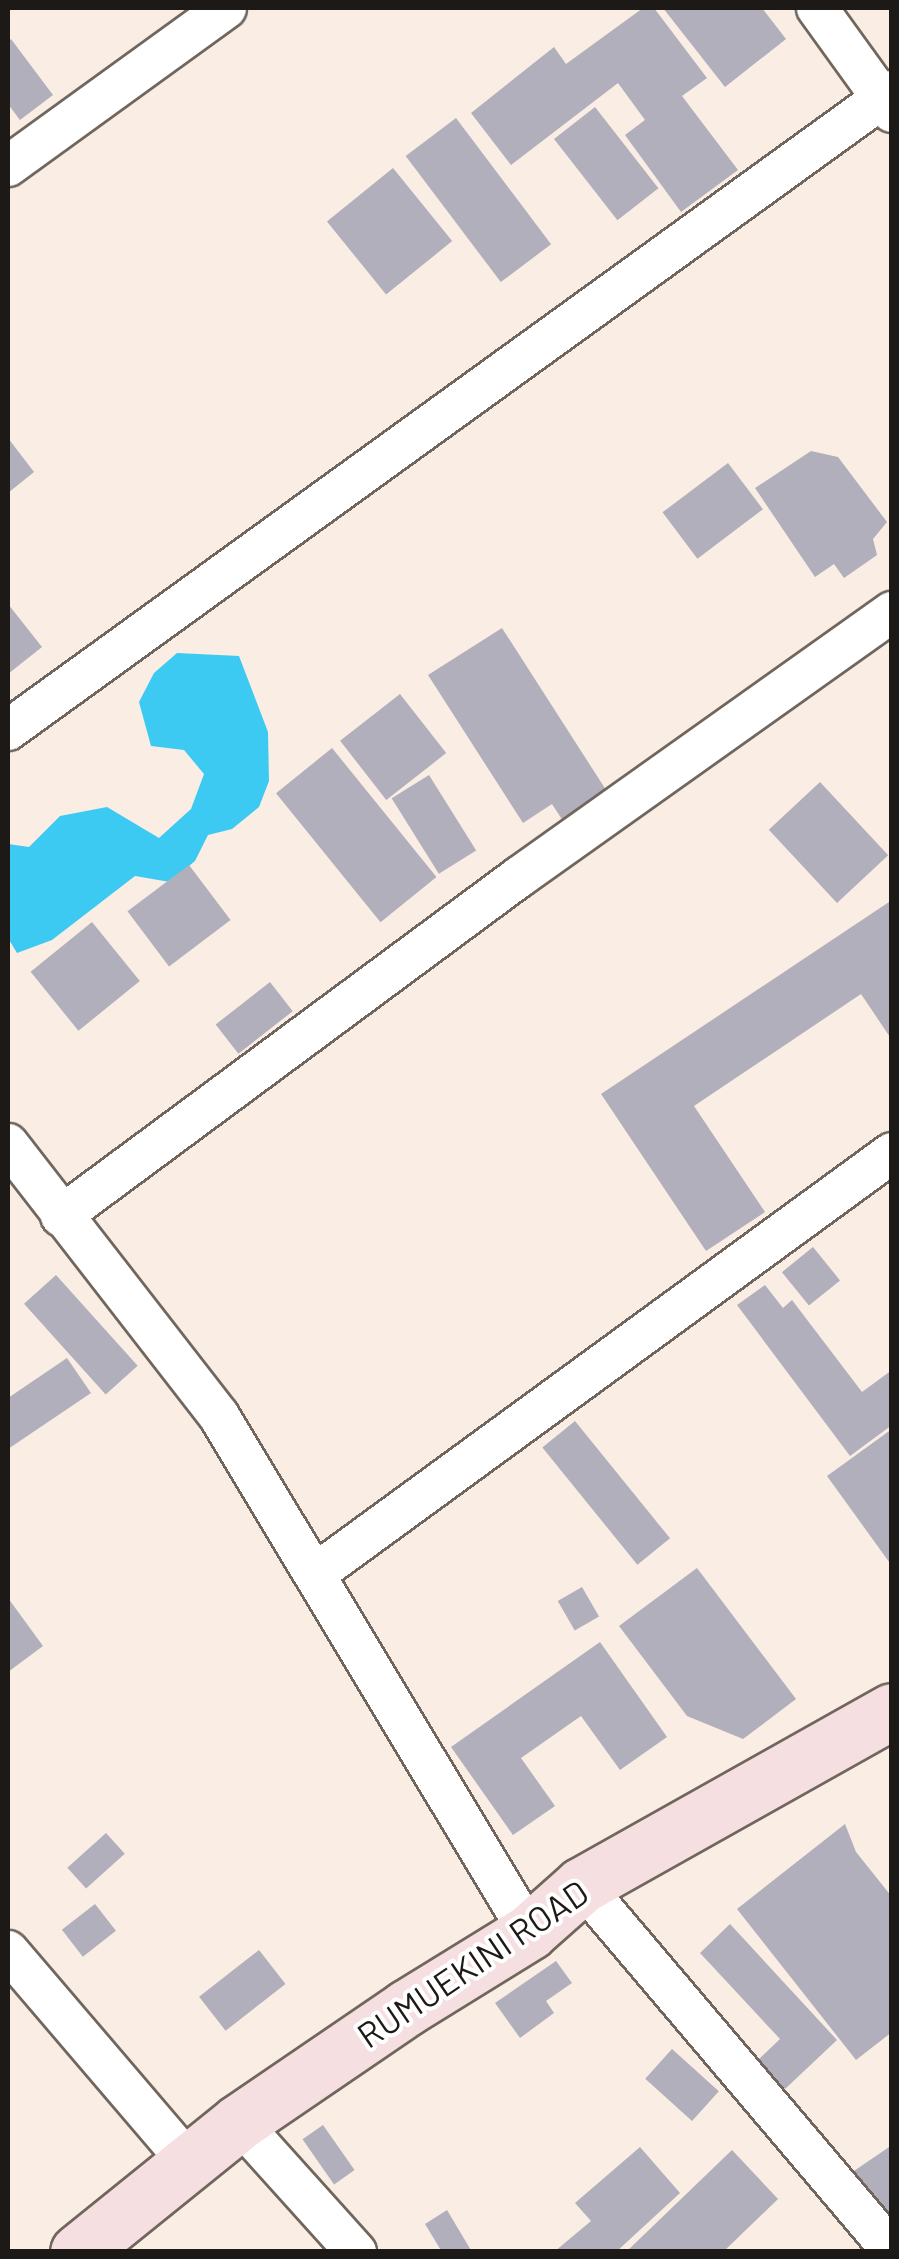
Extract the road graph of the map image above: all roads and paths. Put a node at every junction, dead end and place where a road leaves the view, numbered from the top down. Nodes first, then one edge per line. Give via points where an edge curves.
1 (226, 8) edge
2 (817, 8) edge
3 (888, 100) edge
4 (8, 166) edge
5 (892, 612) edge
6 (8, 730) edge
7 (8, 1144) edge
8 (892, 1152) edge
9 (62, 1216) junction
10 (315, 1574) junction
11 (892, 1711) edge
12 (582, 1886) junction
13 (529, 1932) junction
14 (8, 1950) edge
15 (239, 2122) junction
16 (188, 2162) junction
17 (892, 2250) edge
18 (78, 2252) edge
19 (356, 2252) edge

1 - 4 street
2 - 3 street
3 - 6 street
5 - 9 street via 519,877
7 - 9 street
8 - 10 street
9 - 10 street via 220,1416
10 - 13 street
11 - 12 street, RUMUEKINI ROAD
12 - 13 street, RUMUEKINI ROAD
12 - 17 street
13 - 15 street, RUMUEKINI ROAD
14 - 16 street
15 - 16 street, RUMUEKINI ROAD
15 - 19 street
16 - 18 street, RUMUEKINI ROAD

